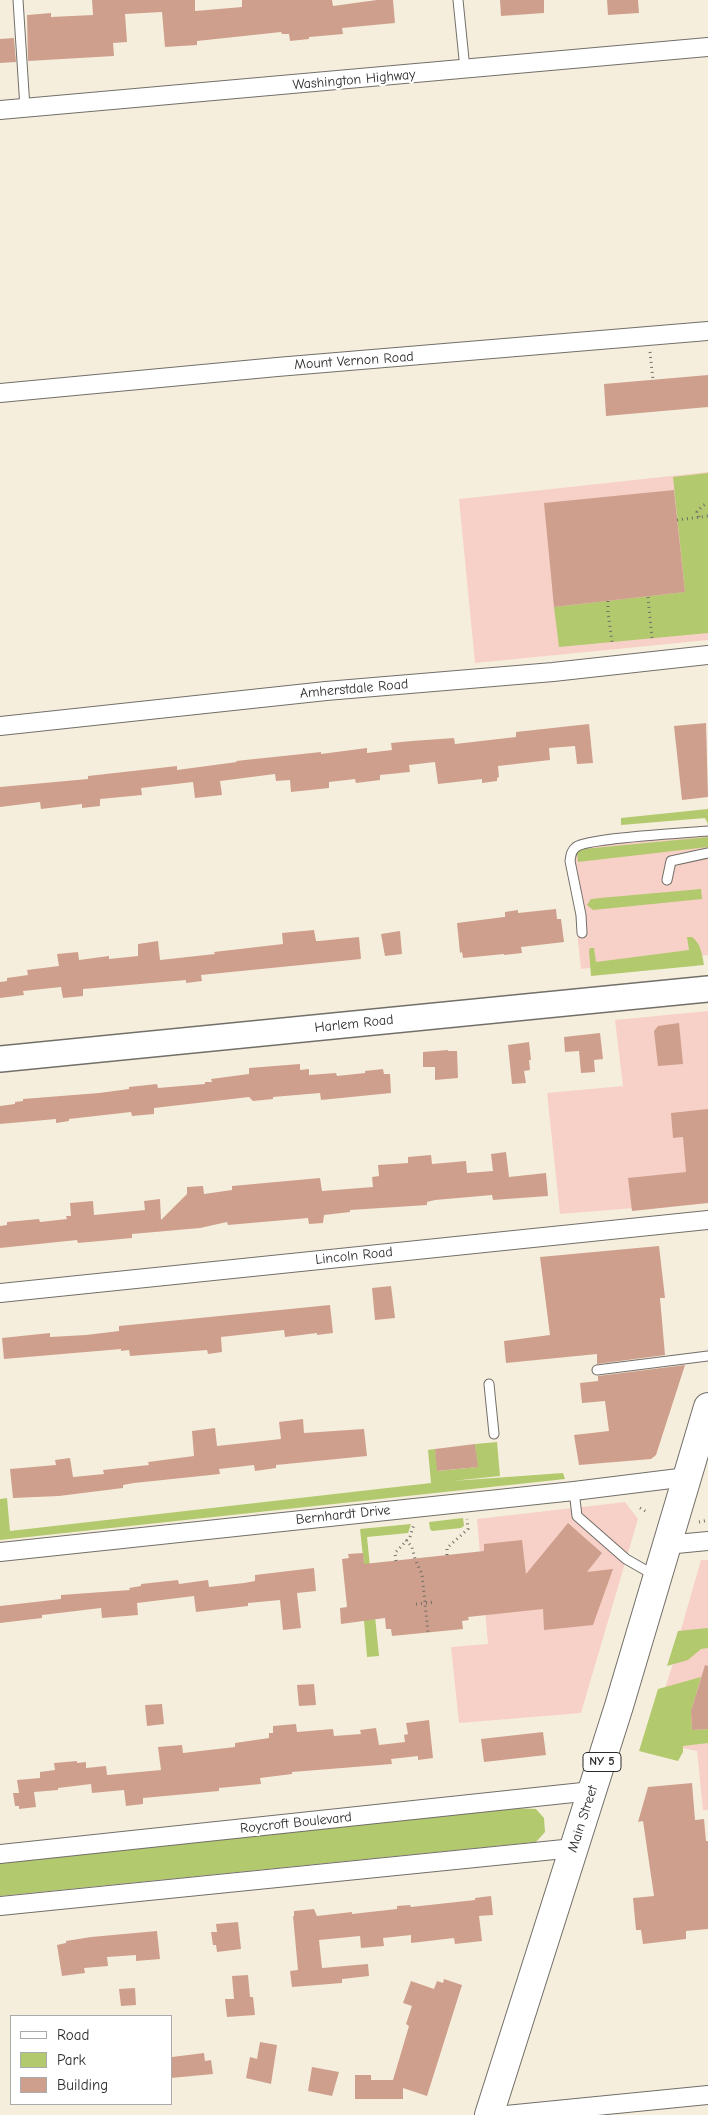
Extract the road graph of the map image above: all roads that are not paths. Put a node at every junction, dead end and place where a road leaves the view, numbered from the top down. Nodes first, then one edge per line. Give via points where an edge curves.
1 (18, 0) edge
2 (458, 0) edge
3 (708, 47) edge
4 (464, 69) junction
5 (25, 108) junction
6 (0, 110) edge
7 (708, 331) edge
8 (0, 393) edge
9 (708, 655) edge
10 (0, 726) edge
11 (708, 831) edge
12 (708, 853) edge
13 (667, 880) dead end
14 (582, 933) dead end
15 (708, 989) edge
16 (0, 1059) edge
17 (708, 1220) edge
18 (0, 1293) edge
19 (708, 1356) edge
20 (597, 1370) dead end
21 (489, 1384) dead end
22 (708, 1407) edge
23 (494, 1434) dead end
24 (687, 1478) junction
25 (574, 1491) junction
26 (708, 1541) edge
27 (666, 1545) junction
28 (0, 1552) edge
29 (657, 1577) junction
30 (592, 1791) junction
31 (574, 1848) junction
32 (0, 1854) edge
33 (0, 1906) edge
34 (708, 2095) edge
35 (488, 2115) edge
36 (506, 2115) edge

1 - 5 lane
2 - 4 lane
3 - 4 street, Washington Highway
4 - 5 street, Washington Highway
5 - 6 street, Washington Highway
7 - 8 street, Mount Vernon Road
9 - 10 street, Amherstdale Road
11 - 14 lane via 577,846 571,852 570,861
12 - 13 lane via 671,861
15 - 16 main road, Harlem Road
17 - 18 street, Lincoln Road
19 - 20 lane
21 - 23 lane
22 - 24 main road, Main Street / NY 5
24 - 25 street, Bernhardt Drive
24 - 27 main road, Main Street / NY 5
25 - 28 street, Bernhardt Drive
25 - 29 lane via 577,1516 626,1559
26 - 27 street
27 - 29 main road, Main Street / NY 5
29 - 30 main road, Main Street / NY 5
30 - 31 main road, Main Street / NY 5
30 - 32 street, Roycroft Boulevard
31 - 33 street
31 - 35 main road, Main Street / NY 5
34 - 36 street

